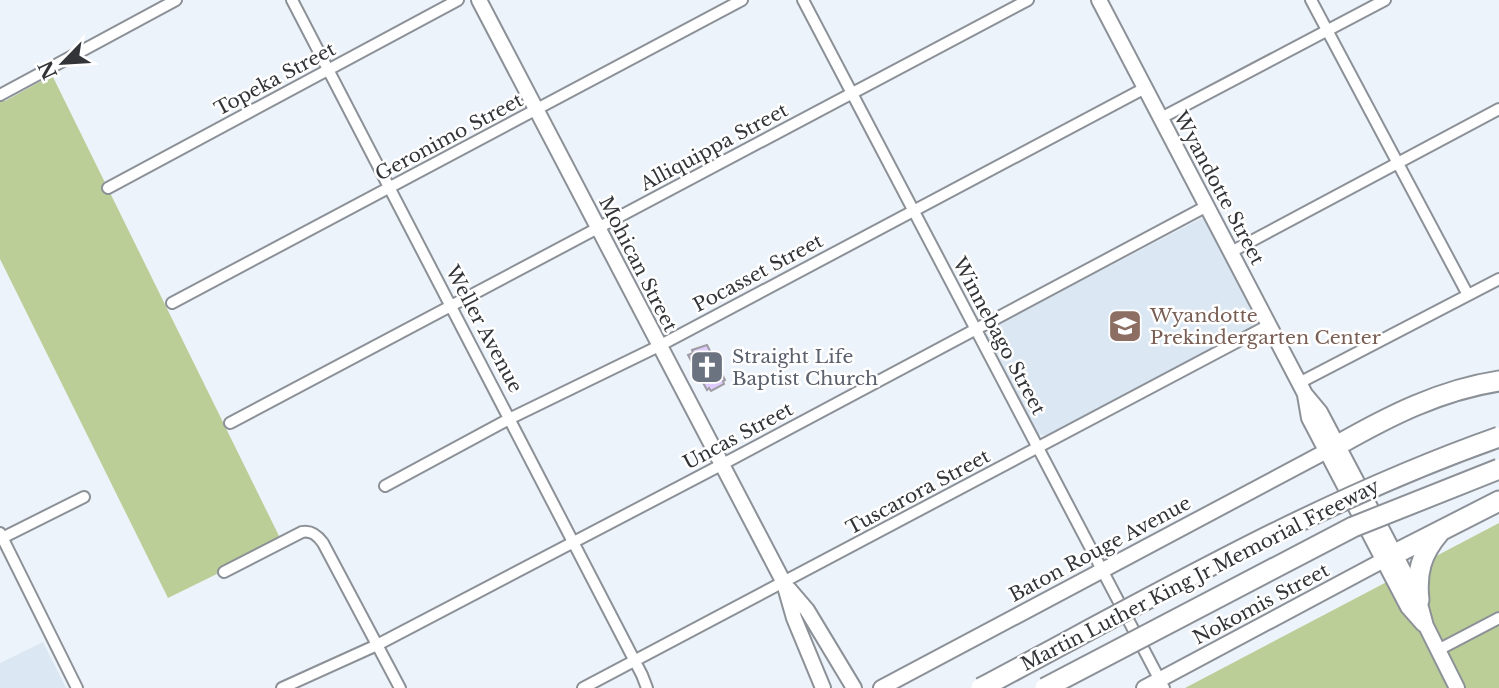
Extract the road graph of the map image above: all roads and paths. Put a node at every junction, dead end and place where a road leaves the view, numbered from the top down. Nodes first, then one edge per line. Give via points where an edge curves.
1 (176, 0) edge
2 (292, 0) edge
3 (457, 0) edge
4 (479, 0) edge
5 (743, 0) edge
6 (803, 0) edge
7 (1028, 0) edge
8 (1099, 0) edge
9 (1311, 0) edge
10 (1385, 0) edge
11 (1327, 30) junction
12 (329, 69) junction
13 (1144, 88) junction
14 (852, 92) junction
15 (0, 95) edge
16 (1499, 109) edge
17 (537, 110) junction
18 (1161, 118) junction
19 (1398, 163) junction
20 (108, 188) dead end
21 (390, 188) junction
22 (1207, 206) junction
23 (913, 211) junction
24 (599, 229) junction
25 (1231, 253) junction
26 (1499, 279) edge
27 (1468, 295) junction
28 (172, 303) dead end
29 (453, 306) junction
30 (1269, 325) junction
31 (977, 330) junction
32 (659, 346) junction
33 (1499, 381) edge
34 (1302, 388) junction
35 (511, 418) junction
36 (230, 423) dead end
37 (1499, 437) edge
38 (1038, 448) junction
39 (1332, 448) junction
40 (721, 465) junction
41 (1499, 469) edge
42 (385, 486) dead end
43 (84, 498) dead end
44 (1499, 500) edge
45 (1442, 529) junction
46 (1, 537) edge
47 (574, 541) junction
48 (1389, 557) junction
49 (1102, 570) junction
50 (224, 572) dead end
51 (784, 583) junction
52 (1419, 600) junction
53 (1499, 618) edge
54 (1426, 626) junction
55 (377, 645) junction
56 (1438, 650) junction
57 (635, 660) junction
58 (642, 674) junction
59 (1162, 684) edge
60 (1451, 686) edge
61 (77, 688) edge
62 (282, 688) edge
63 (400, 688) edge
64 (583, 688) edge
65 (646, 688) edge
66 (655, 688) edge
67 (823, 688) edge
68 (854, 688) edge
69 (881, 688) edge
70 (981, 688) edge
71 (1045, 688) edge
72 (1144, 688) edge

1 - 15 street
2 - 12 street, Weller Avenue
3 - 12 street, Topeka Street
4 - 17 street, Mohican Street
5 - 17 street, Geronimo Street
6 - 14 street, Winnebago Street
7 - 14 street, Alliquippa Street
8 - 13 street, Wyandotte Street
9 - 11 street
10 - 11 street
11 - 18 street
11 - 19 street
12 - 20 street, Topeka Street
12 - 21 street, Weller Avenue
13 - 18 street, Wyandotte Street
13 - 23 street, Pocasset Street
14 - 23 street, Winnebago Street
14 - 24 street, Alliquippa Street
16 - 19 street
17 - 21 street, Geronimo Street
17 - 24 street, Mohican Street
18 - 22 street, Wyandotte Street
19 - 25 street
19 - 27 street
21 - 28 street, Geronimo Street
21 - 29 street, Weller Avenue
22 - 25 street, Wyandotte Street
22 - 31 street, Uncas Street
23 - 31 street, Winnebago Street
23 - 32 street, Pocasset Street
24 - 29 street, Alliquippa Street
24 - 32 street, Mohican Street
25 - 30 street, Wyandotte Street
26 - 27 street
27 - 34 street
29 - 35 street, Weller Avenue
29 - 36 street, Alliquippa Street
30 - 34 street, Wyandotte Street
30 - 38 street, Tuscarora Street
31 - 38 street, Winnebago Street
31 - 40 street, Uncas Street
32 - 35 street, Pocasset Street
32 - 40 street, Mohican Street
33 - 39 highway via 1416,404
34 - 39 street, Wyandotte Street via 1320,412
35 - 42 street, Pocasset Street
35 - 47 street, Weller Avenue
37 - 70 highway, Martin Luther King Jr Memorial Freeway, bridge via 1392,477 1299,520
38 - 49 street, Winnebago Street
38 - 51 street, Tuscarora Street
39 - 48 street, Wyandotte Street
39 - 49 street, Baton Rouge Avenue
40 - 47 street, Uncas Street
40 - 51 street, Mohican Street
41 - 71 highway, Martin Luther King Jr Memorial Freeway, bridge via 1353,527
43 - 46 street
44 - 45 highway
45 - 48 highway
45 - 52 highway via 1422,559 1417,579
46 - 61 street
47 - 55 street, Uncas Street
47 - 57 street, Weller Avenue
48 - 52 street, Wyandotte Street
48 - 54 street, Wyandotte Street via 1408,607
48 - 59 street, Nokomis Street
49 - 59 street, Winnebago Street
49 - 69 street, Baton Rouge Avenue
50 - 55 street via 302,532 313,533 323,543
51 - 57 street, Tuscarora Street
51 - 67 street, Mohican Street
51 - 68 street, Mohican Street via 807,610
52 - 54 street, Wyandotte Street
53 - 56 street
54 - 56 street, Wyandotte Street
55 - 62 street, Uncas Street
55 - 63 street
56 - 60 street, Wyandotte Street
57 - 58 street, Weller Avenue
57 - 64 street, Tuscarora Street
58 - 65 street, Weller Avenue
58 - 66 street, Weller Avenue
59 - 72 street, Nokomis Street

